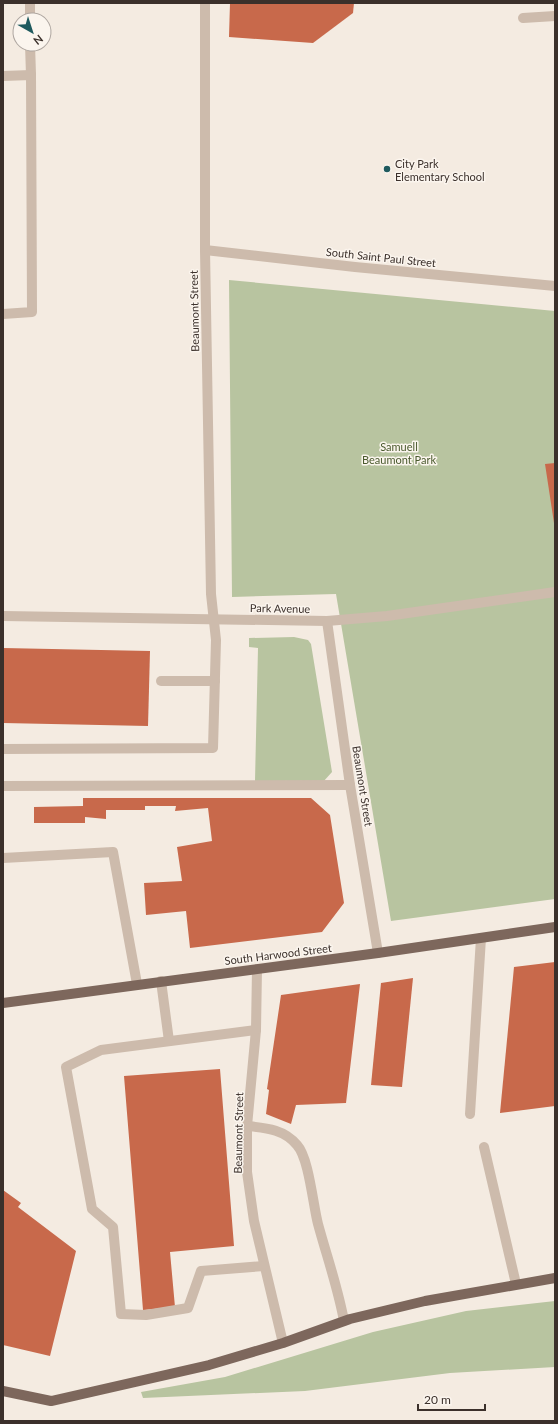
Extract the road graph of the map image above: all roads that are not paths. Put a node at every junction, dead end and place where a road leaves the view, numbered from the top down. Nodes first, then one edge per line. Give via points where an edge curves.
1 (205, 3) edge
2 (555, 16) edge
3 (523, 18) dead end
4 (30, 52) edge
5 (31, 75) junction
6 (3, 76) edge
7 (205, 250) junction
8 (555, 286) edge
9 (3, 314) edge
10 (555, 592) edge
11 (3, 616) edge
12 (212, 618) junction
13 (327, 621) junction
14 (161, 681) dead end
15 (215, 681) junction
16 (3, 749) edge
17 (350, 785) junction
18 (3, 786) edge
19 (3, 858) edge
20 (555, 927) edge
21 (481, 938) junction
22 (378, 954) junction
23 (257, 969) junction
24 (161, 981) junction
25 (137, 984) junction
26 (3, 1003) edge
27 (256, 1030) junction
28 (169, 1041) junction
29 (470, 1114) dead end
30 (247, 1126) junction
31 (484, 1147) dead end
32 (264, 1266) junction
33 (555, 1278) edge
34 (516, 1284) junction
35 (344, 1322) junction
36 (283, 1343) junction
37 (3, 1391) edge

1 - 7 street, Beaumont Street
2 - 3 street
4 - 5 street
5 - 6 street
5 - 9 street via 32,312
7 - 8 street, South Saint Paul Street
7 - 12 street, Beaumont Street
10 - 13 street, Park Avenue via 387,616
11 - 12 street, Park Avenue
12 - 13 street, Park Avenue
12 - 15 street, Beaumont Street via 216,640
13 - 17 street, Beaumont Street
14 - 15 street
15 - 16 street, Beaumont Street via 213,748
17 - 18 street
17 - 22 street, Beaumont Street
19 - 25 street via 113,852
20 - 21 main road, South Harwood Street
21 - 22 main road, South Harwood Street
21 - 29 street
22 - 23 main road, South Harwood Street
23 - 24 main road, South Harwood Street
23 - 27 street, Beaumont Street
24 - 25 main road, South Harwood Street
24 - 28 street
25 - 26 main road, South Harwood Street
27 - 28 street
27 - 30 street, Beaumont Street
28 - 32 street via 101,1050 66,1067 92,1209 113,1228 121,1314 146,1315 188,1308 201,1271
30 - 32 street, Beaumont Street via 247,1172
30 - 35 street via 271,1128 289,1136 304,1158 318,1223 339,1293
31 - 34 street
32 - 36 street, Beaumont Street
33 - 34 main road
34 - 35 main road via 425,1301
35 - 36 main road
36 - 37 main road via 208,1365 51,1402

